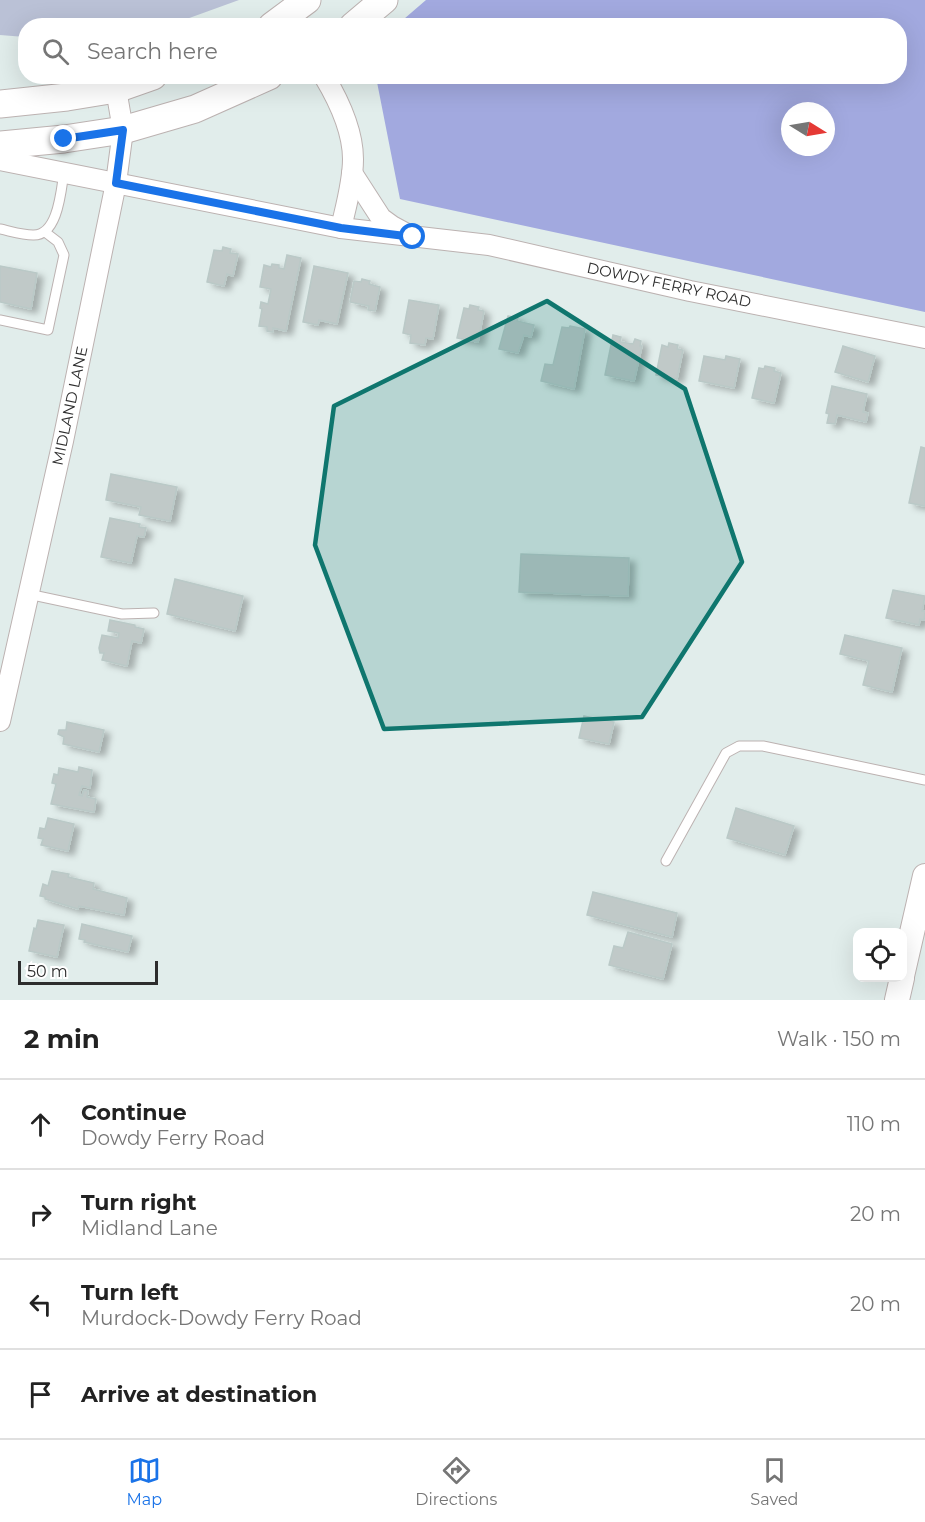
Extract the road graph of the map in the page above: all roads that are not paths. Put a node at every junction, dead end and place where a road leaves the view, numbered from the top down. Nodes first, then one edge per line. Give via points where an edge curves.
1 (308, 0) edge
2 (384, 0) edge
3 (288, 18) edge
4 (363, 18) edge
5 (130, 84) edge
6 (251, 84) edge
7 (329, 84) edge
8 (116, 89) junction
9 (0, 104) edge
10 (123, 130) junction
11 (0, 145) edge
12 (0, 160) edge
13 (64, 172) junction
14 (352, 173) junction
15 (116, 183) junction
16 (341, 228) junction
17 (0, 229) edge
18 (45, 232) junction
19 (413, 237) junction
20 (0, 320) edge
21 (925, 338) edge
22 (28, 594) junction
23 (154, 613) dead end
24 (0, 721) edge
25 (925, 780) edge
26 (666, 861) dead end
27 (925, 876) edge
28 (907, 955) edge
29 (901, 982) edge
30 (897, 1000) edge

1 - 3 main road
2 - 4 main road
5 - 8 main road
6 - 10 main road via 195,109
7 - 14 street via 349,130
8 - 9 main road
8 - 10 street, MIDLAND LANE
10 - 11 main road
10 - 15 street, MIDLAND LANE
12 - 13 street, DOWDY FERRY ROAD
13 - 15 street, DOWDY FERRY ROAD
13 - 18 lane via 52,224
14 - 16 street
14 - 19 street, DOWDY FERRY ROAD via 381,218
15 - 16 street, DOWDY FERRY ROAD
15 - 22 street, MIDLAND LANE
16 - 19 street, DOWDY FERRY ROAD
17 - 18 lane via 35,236
18 - 20 lane via 58,242 64,255 48,330
19 - 21 street, DOWDY FERRY ROAD via 489,245 690,291
22 - 23 lane via 122,614
22 - 24 street, MIDLAND LANE
25 - 26 lane via 763,746 739,746 726,753
27 - 28 street
29 - 30 street

